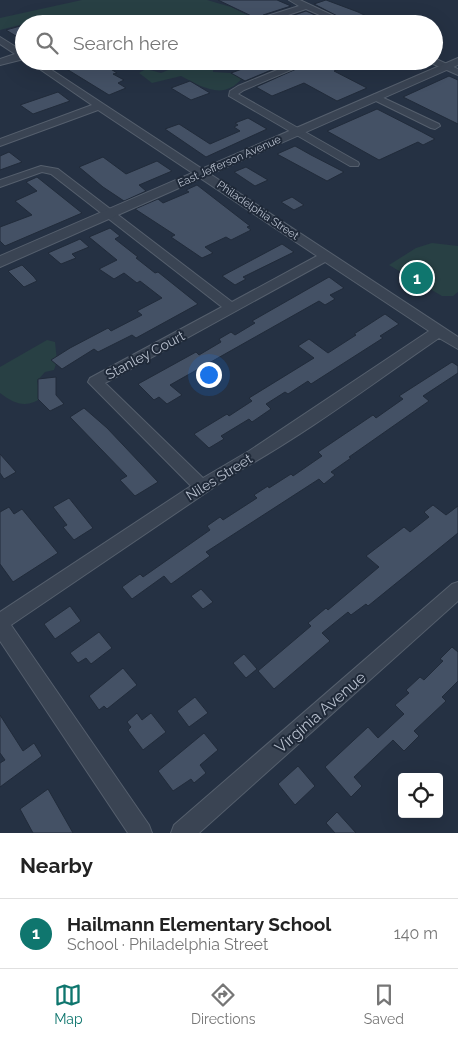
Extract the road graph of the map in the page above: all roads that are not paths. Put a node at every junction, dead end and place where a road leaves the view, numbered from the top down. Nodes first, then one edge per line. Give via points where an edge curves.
1 (293, 0) edge
2 (306, 6) junction
3 (279, 15) edge
4 (326, 15) edge
5 (0, 40) edge
6 (15, 50) edge
7 (15, 59) edge
8 (458, 61) edge
9 (0, 62) edge
10 (443, 64) edge
11 (443, 65) edge
12 (45, 70) edge
13 (286, 70) edge
14 (428, 70) edge
15 (458, 72) edge
16 (375, 97) junction
17 (99, 106) junction
18 (434, 126) dead end
19 (296, 131) junction
20 (0, 143) edge
21 (354, 164) dead end
22 (202, 173) junction
23 (0, 184) edge
24 (110, 214) junction
25 (326, 256) junction
26 (0, 262) edge
27 (232, 308) junction
28 (439, 332) junction
29 (458, 344) edge
30 (202, 488) junction
31 (458, 590) edge
32 (0, 624) edge
33 (141, 833) edge
34 (182, 833) edge

1 - 2 street
2 - 3 street
2 - 4 street
5 - 6 street, Philadelphia Street
7 - 9 street
8 - 10 street, East Jefferson Avenue
11 - 15 street
12 - 17 street, Philadelphia Street
13 - 19 street via 233,93 237,99
14 - 16 street, East Jefferson Avenue
16 - 18 street
16 - 19 street, East Jefferson Avenue
17 - 20 street
17 - 22 street, Philadelphia Street
19 - 21 street
19 - 22 street, East Jefferson Avenue
22 - 24 street, East Jefferson Avenue
22 - 25 street, Philadelphia Street
23 - 24 street via 46,168
24 - 26 street, East Jefferson Avenue
24 - 27 street
25 - 27 street, Stanley Court
25 - 28 street, Philadelphia Street
27 - 30 street, Stanley Court via 96,382
28 - 29 street, Philadelphia Street
28 - 30 street, Niles Street
30 - 32 street, Niles Street
31 - 34 street, Virginia Avenue
32 - 33 street

